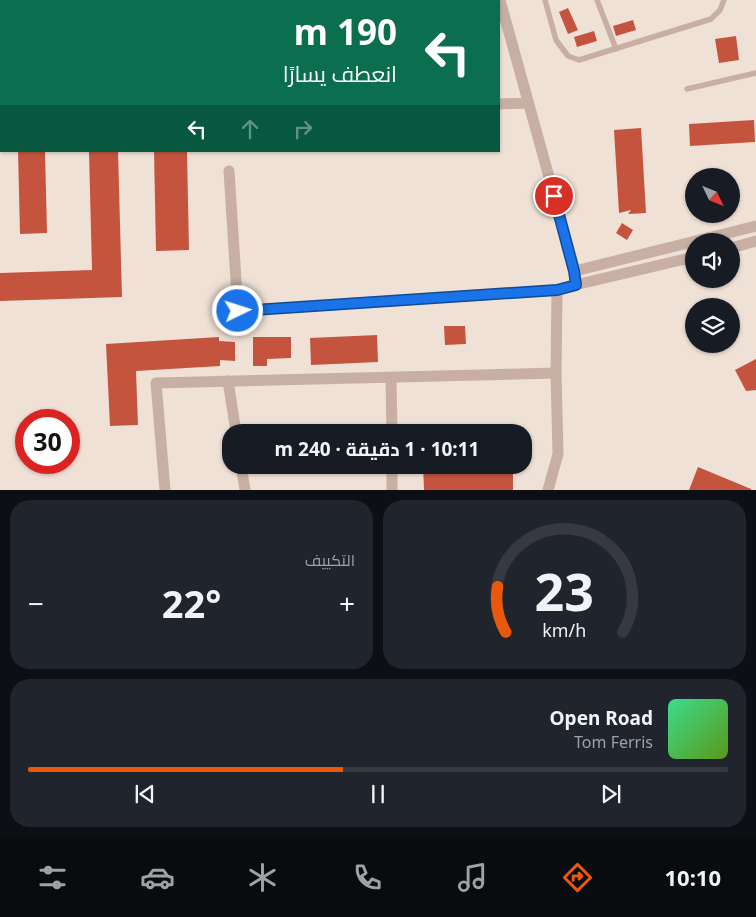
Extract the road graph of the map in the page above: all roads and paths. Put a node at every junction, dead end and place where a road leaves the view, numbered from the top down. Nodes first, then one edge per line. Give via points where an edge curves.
1 (500, 0) edge
2 (545, 0) edge
3 (597, 0) edge
4 (724, 0) edge
5 (616, 49) junction
6 (756, 73) edge
7 (687, 89) dead end
8 (528, 102) junction
9 (500, 104) edge
10 (229, 171) dead end
11 (756, 226) edge
12 (756, 242) edge
13 (740, 246) edge
14 (685, 259) edge
15 (574, 271) junction
16 (576, 285) junction
17 (557, 290) junction
18 (556, 373) junction
19 (391, 378) junction
20 (228, 381) junction
21 (235, 424) edge
22 (392, 424) edge
23 (242, 474) edge
24 (392, 474) edge
25 (165, 490) edge
26 (245, 490) edge
27 (392, 490) edge
28 (548, 490) edge

1 - 8 street
2 - 5 lane via 556,40 568,56 579,60
3 - 5 lane
4 - 5 lane via 711,19
6 - 7 lane
8 - 9 street
8 - 15 street
10 - 17 street via 238,311
11 - 15 street
12 - 13 street
14 - 16 street
15 - 16 street
16 - 17 street
17 - 18 street
18 - 19 street
18 - 28 street via 558,454
19 - 20 street
19 - 22 street
20 - 21 street
20 - 25 street via 156,383
23 - 26 street
24 - 27 street

